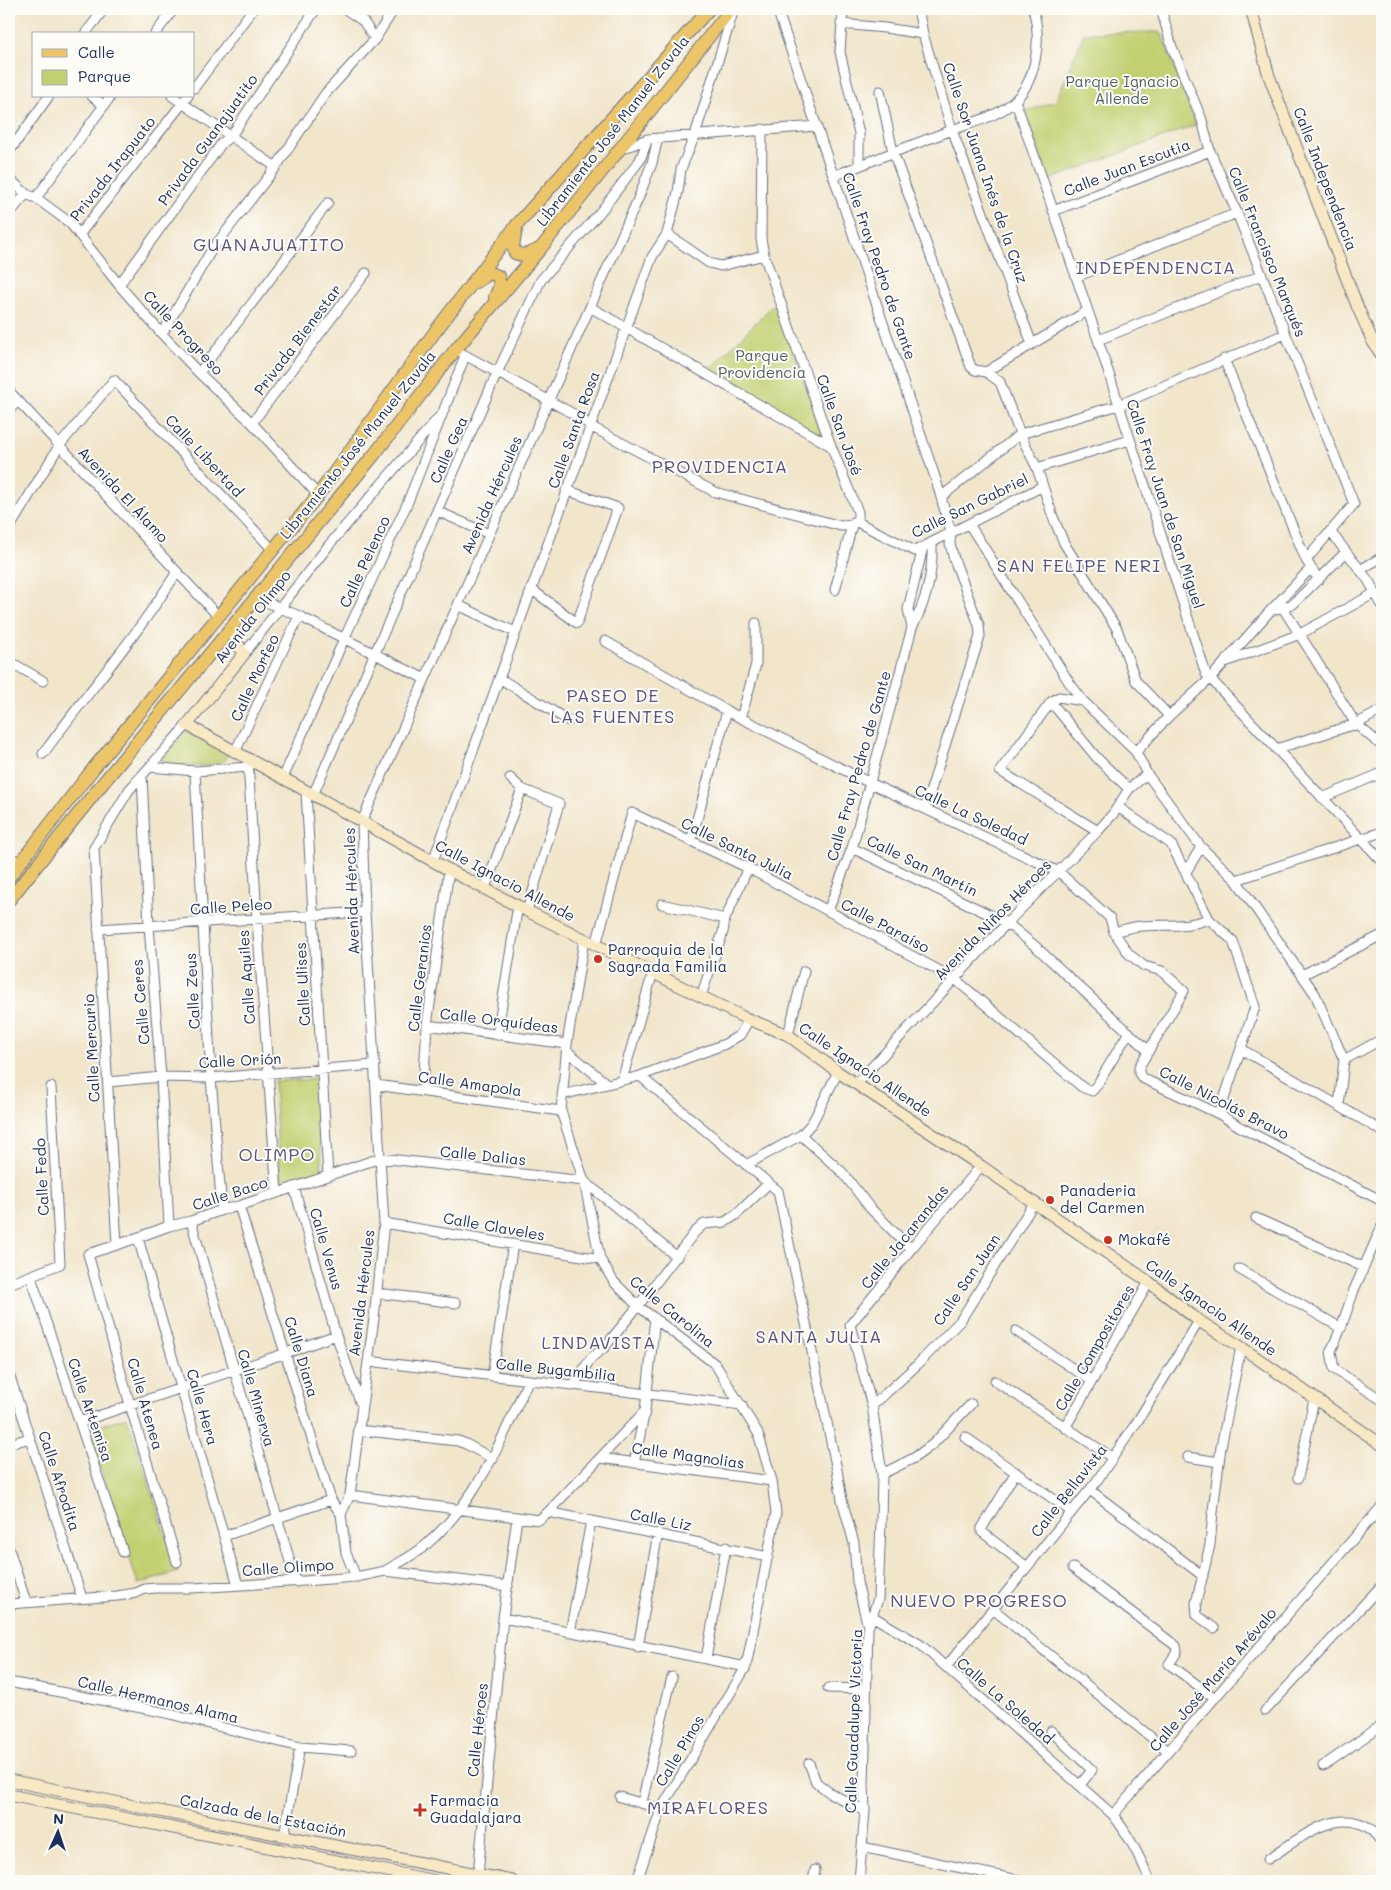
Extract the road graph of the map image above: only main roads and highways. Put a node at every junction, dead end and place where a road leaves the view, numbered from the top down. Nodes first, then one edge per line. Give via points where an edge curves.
1 (709, 9) edge
2 (733, 9) edge
3 (516, 226) junction
4 (541, 248) junction
5 (469, 288) junction
6 (493, 304) junction
7 (13, 859) edge
8 (9, 877) edge
9 (9, 900) edge

1 - 3 main road, Libramiento José Manuel Zavala
2 - 4 main road, Libramiento José Manuel Zavala
3 - 4 main road via 513,247 516,252 528,254
3 - 5 main road, Libramiento José Manuel Zavala
4 - 6 main road, Libramiento José Manuel Zavala
5 - 6 main road via 484,276 494,274 500,280 500,286
5 - 7 main road, Libramiento José Manuel Zavala via 318,495 93,769
6 - 9 main road, Libramiento José Manuel Zavala via 461,353 255,597
7 - 8 main road, Libramiento José Manuel Zavala

